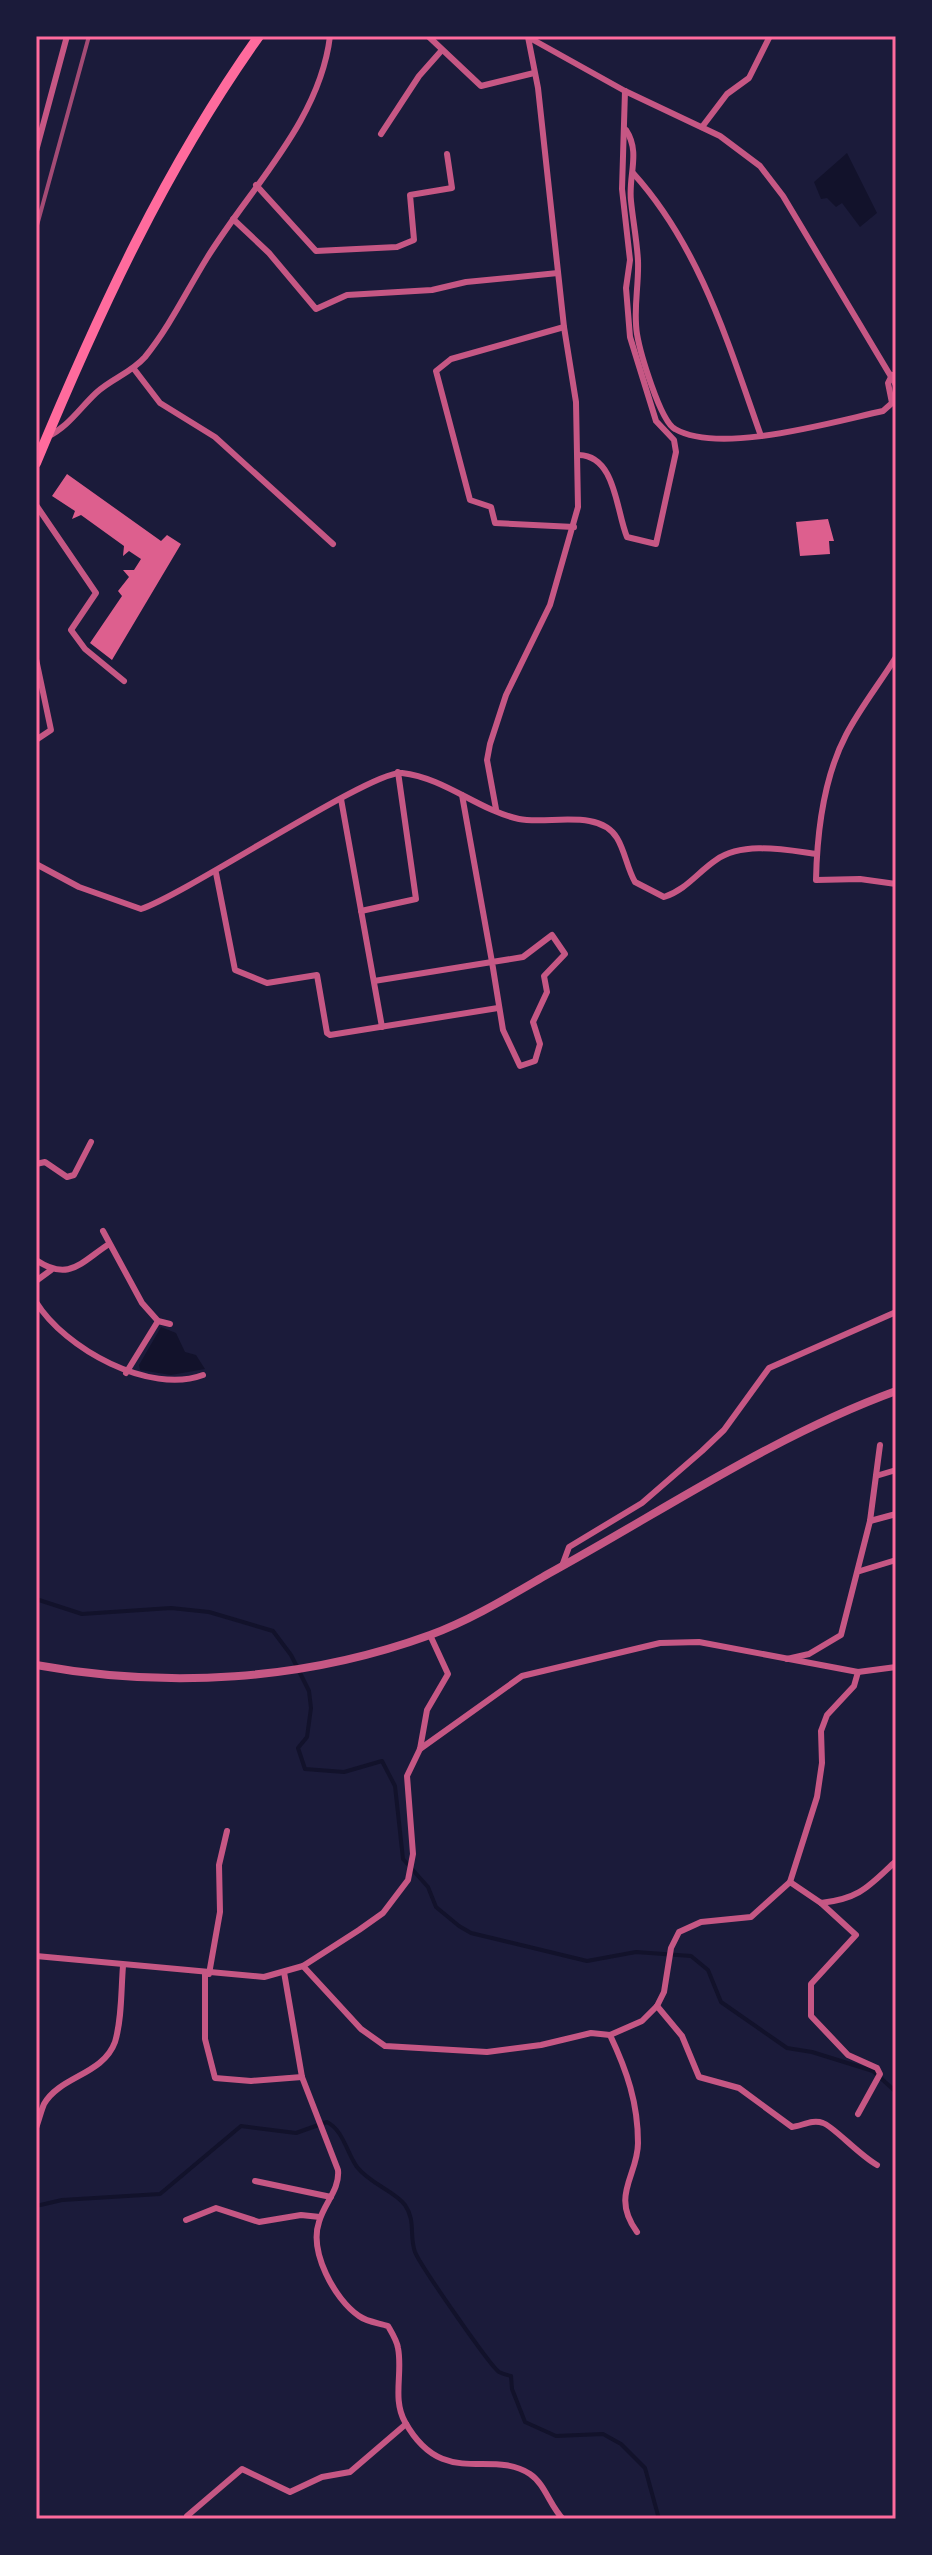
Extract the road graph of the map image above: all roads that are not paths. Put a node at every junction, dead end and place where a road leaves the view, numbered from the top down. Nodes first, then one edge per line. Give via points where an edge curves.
1 (67, 36) edge
2 (259, 36) edge
3 (330, 36) edge
4 (428, 36) edge
5 (770, 36) edge
6 (528, 37) edge
7 (442, 50) junction
8 (534, 73) junction
9 (625, 91) junction
10 (36, 109) edge
11 (47, 113) junction
12 (702, 127) junction
13 (626, 130) junction
14 (381, 134) dead end
15 (36, 151) edge
16 (447, 154) dead end
17 (633, 173) junction
18 (256, 185) junction
19 (233, 219) junction
20 (558, 273) junction
21 (564, 327) junction
22 (134, 369) junction
23 (892, 375) junction
24 (896, 385) edge
25 (761, 436) junction
26 (47, 437) junction
27 (579, 455) junction
28 (36, 463) edge
29 (36, 505) edge
30 (574, 527) junction
31 (333, 544) dead end
32 (896, 657) edge
33 (36, 659) edge
34 (124, 681) dead end
35 (36, 740) edge
36 (398, 772) junction
37 (462, 795) junction
38 (341, 799) junction
39 (496, 809) junction
40 (817, 854) junction
41 (36, 864) edge
42 (216, 873) junction
43 (896, 884) edge
44 (361, 911) junction
45 (492, 962) junction
46 (374, 981) junction
47 (498, 1008) junction
48 (382, 1027) junction
49 (91, 1142) dead end
50 (36, 1164) edge
51 (103, 1231) dead end
52 (109, 1244) junction
53 (36, 1260) edge
54 (51, 1270) junction
55 (36, 1281) edge
56 (36, 1302) edge
57 (896, 1312) edge
58 (158, 1321) junction
59 (170, 1324) dead end
60 (126, 1373) junction
61 (203, 1375) dead end
62 (896, 1391) edge
63 (880, 1445) dead end
64 (896, 1470) edge
65 (876, 1476) junction
66 (896, 1514) edge
67 (870, 1521) junction
68 (606, 1524) junction
69 (614, 1538) junction
70 (896, 1560) edge
71 (562, 1567) junction
72 (860, 1571) junction
73 (430, 1635) junction
74 (784, 1660) junction
75 (36, 1665) edge
76 (896, 1667) edge
77 (858, 1672) junction
78 (420, 1749) junction
79 (227, 1831) dead end
80 (896, 1861) edge
81 (790, 1882) junction
82 (821, 1903) junction
83 (36, 1956) edge
84 (123, 1966) junction
85 (303, 1966) junction
86 (284, 1972) junction
87 (207, 1974) junction
88 (657, 2006) junction
89 (610, 2035) junction
90 (302, 2077) junction
91 (858, 2114) dead end
92 (36, 2128) edge
93 (877, 2165) dead end
94 (255, 2181) dead end
95 (331, 2197) junction
96 (320, 2217) junction
97 (186, 2220) dead end
98 (637, 2232) dead end
99 (406, 2424) junction
100 (187, 2516) dead end
101 (563, 2519) edge

1 - 11 street
2 - 26 highway via 158,197
3 - 18 street via 327,62 312,101
4 - 7 street
5 - 12 street via 749,78 727,94
6 - 8 street
6 - 9 street
7 - 8 street via 481,86
7 - 14 street
8 - 20 street
9 - 12 street
9 - 13 street
10 - 11 street
11 - 15 street
12 - 23 street via 760,166 783,196
13 - 17 street via 634,142
13 - 27 street via 622,189 630,260 630,337 656,421 674,440 676,452 656,544 627,537 603,468 595,459
16 - 18 street via 452,188 410,195 414,240 397,247 316,251
17 - 25 street via 657,200 699,271
17 - 25 street via 637,335 663,416 673,429 704,439
18 - 19 street
19 - 20 street via 316,309 347,295
19 - 22 street via 174,316
20 - 21 street
21 - 27 street
21 - 30 street via 451,359 436,371 470,500 491,507 495,523
22 - 26 street via 96,393 61,431
22 - 31 street via 160,403 215,437
23 - 24 street
23 - 25 street via 890,409
26 - 28 highway
27 - 30 street
29 - 34 street via 96,593 71,630
30 - 39 street via 539,634 506,695 490,744 488,768
32 - 40 street via 836,759
33 - 35 street via 52,726
36 - 37 street via 433,779
36 - 38 street
36 - 44 street via 416,899
37 - 39 street
37 - 45 street
38 - 42 street
38 - 44 street
39 - 40 street via 517,819 604,826 618,839 635,882 664,897 678,893 716,860 735,851
40 - 43 street via 816,880
41 - 42 street via 79,887 141,909
42 - 48 street via 235,970 267,983 317,975 330,1035
44 - 46 street
45 - 46 street
45 - 47 street
45 - 47 street via 523,957 552,935 565,954 544,976 547,992 533,1022 540,1044 535,1061 520,1066
46 - 48 street
47 - 48 street
49 - 50 street via 74,1175 67,1177 45,1162
51 - 52 street
52 - 54 street via 65,1272
52 - 58 street
53 - 54 street
54 - 55 street
56 - 60 street via 62,1330
57 - 68 street via 769,1368 724,1430 642,1503
58 - 59 street
58 - 60 street
60 - 61 street via 170,1382
62 - 69 street via 807,1428
63 - 65 street
64 - 65 street
65 - 67 street
66 - 67 street
67 - 72 street
68 - 69 street
68 - 71 street via 569,1547
69 - 71 street
70 - 72 street
71 - 73 street
72 - 74 street via 841,1635 809,1654
73 - 75 street via 306,1668 243,1676 149,1678
73 - 78 street via 448,1674 427,1710
74 - 77 street
74 - 78 street via 678,1640 533,1672 511,1682
76 - 77 street
77 - 81 street via 854,1686 827,1715 821,1731 817,1797
78 - 85 street via 407,1776 413,1854 408,1880 383,1913
79 - 87 street via 219,1865 220,1912
80 - 82 street via 864,1893
81 - 82 street
81 - 88 street via 751,1917 701,1922 679,1932
82 - 91 street via 856,1935 811,1984 811,2016 831,2041 880,2074
83 - 84 street
84 - 87 street
84 - 92 street via 115,2042 89,2072 45,2102
85 - 86 street
85 - 89 street via 361,2029 385,2046 487,2052 591,2033
86 - 87 street via 243,1978
86 - 90 street
87 - 90 street via 205,2039 215,2078
88 - 89 street via 642,2021
88 - 93 street via 682,2036 699,2077 739,2088 792,2127 825,2123 859,2156
89 - 98 street via 635,2103 638,2144 625,2188 629,2221
90 - 95 street via 338,2170
94 - 95 street
95 - 96 street
96 - 97 street via 249,2221 216,2208
96 - 99 street via 318,2253 341,2297 362,2319 388,2326 398,2348 398,2402
99 - 100 street via 350,2472 322,2477 290,2492 242,2469
99 - 101 street via 441,2459 462,2466 511,2467 531,2475

